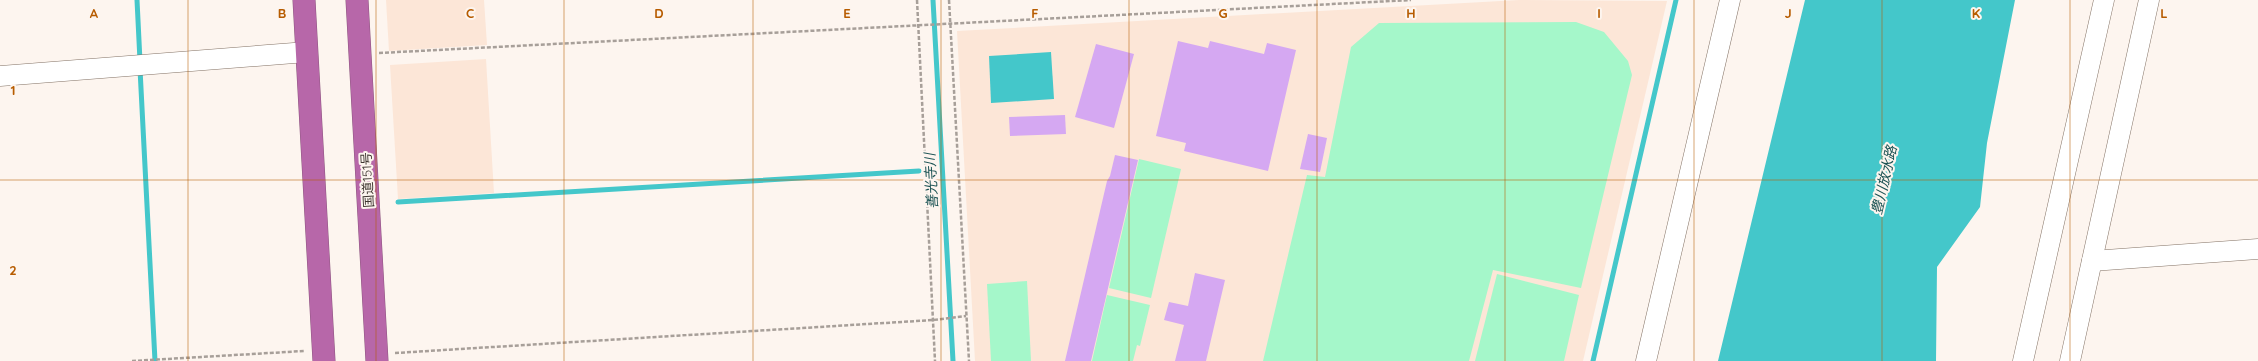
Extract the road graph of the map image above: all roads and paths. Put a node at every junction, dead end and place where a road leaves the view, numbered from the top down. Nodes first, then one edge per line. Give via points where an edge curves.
1 (304, 0) edge
2 (357, 0) edge
3 (917, 0) edge
4 (949, 0) edge
5 (1411, 0) edge
6 (1730, 0) edge
7 (2104, 0) edge
8 (2149, 0) edge
9 (950, 23) junction
10 (918, 26) junction
11 (307, 52) junction
12 (360, 54) junction
13 (0, 76) edge
14 (2258, 249) edge
15 (2092, 261) junction
16 (966, 316) junction
17 (933, 320) junction
18 (324, 355) edge
19 (377, 358) edge
20 (132, 361) edge
21 (935, 361) edge
22 (969, 361) edge
23 (1646, 361) edge
24 (2024, 361) edge
25 (2070, 361) edge

1 - 11 highway
2 - 12 highway, 国道151号
3 - 10 path
4 - 9 path
5 - 9 path
6 - 23 street
7 - 24 street
8 - 15 street
9 - 10 path
9 - 16 path
10 - 12 path
10 - 17 path
11 - 13 street
11 - 18 highway
12 - 19 highway, 国道151号
14 - 15 street
15 - 25 street
16 - 17 path
16 - 22 path
17 - 19 path
17 - 21 path
18 - 20 path

